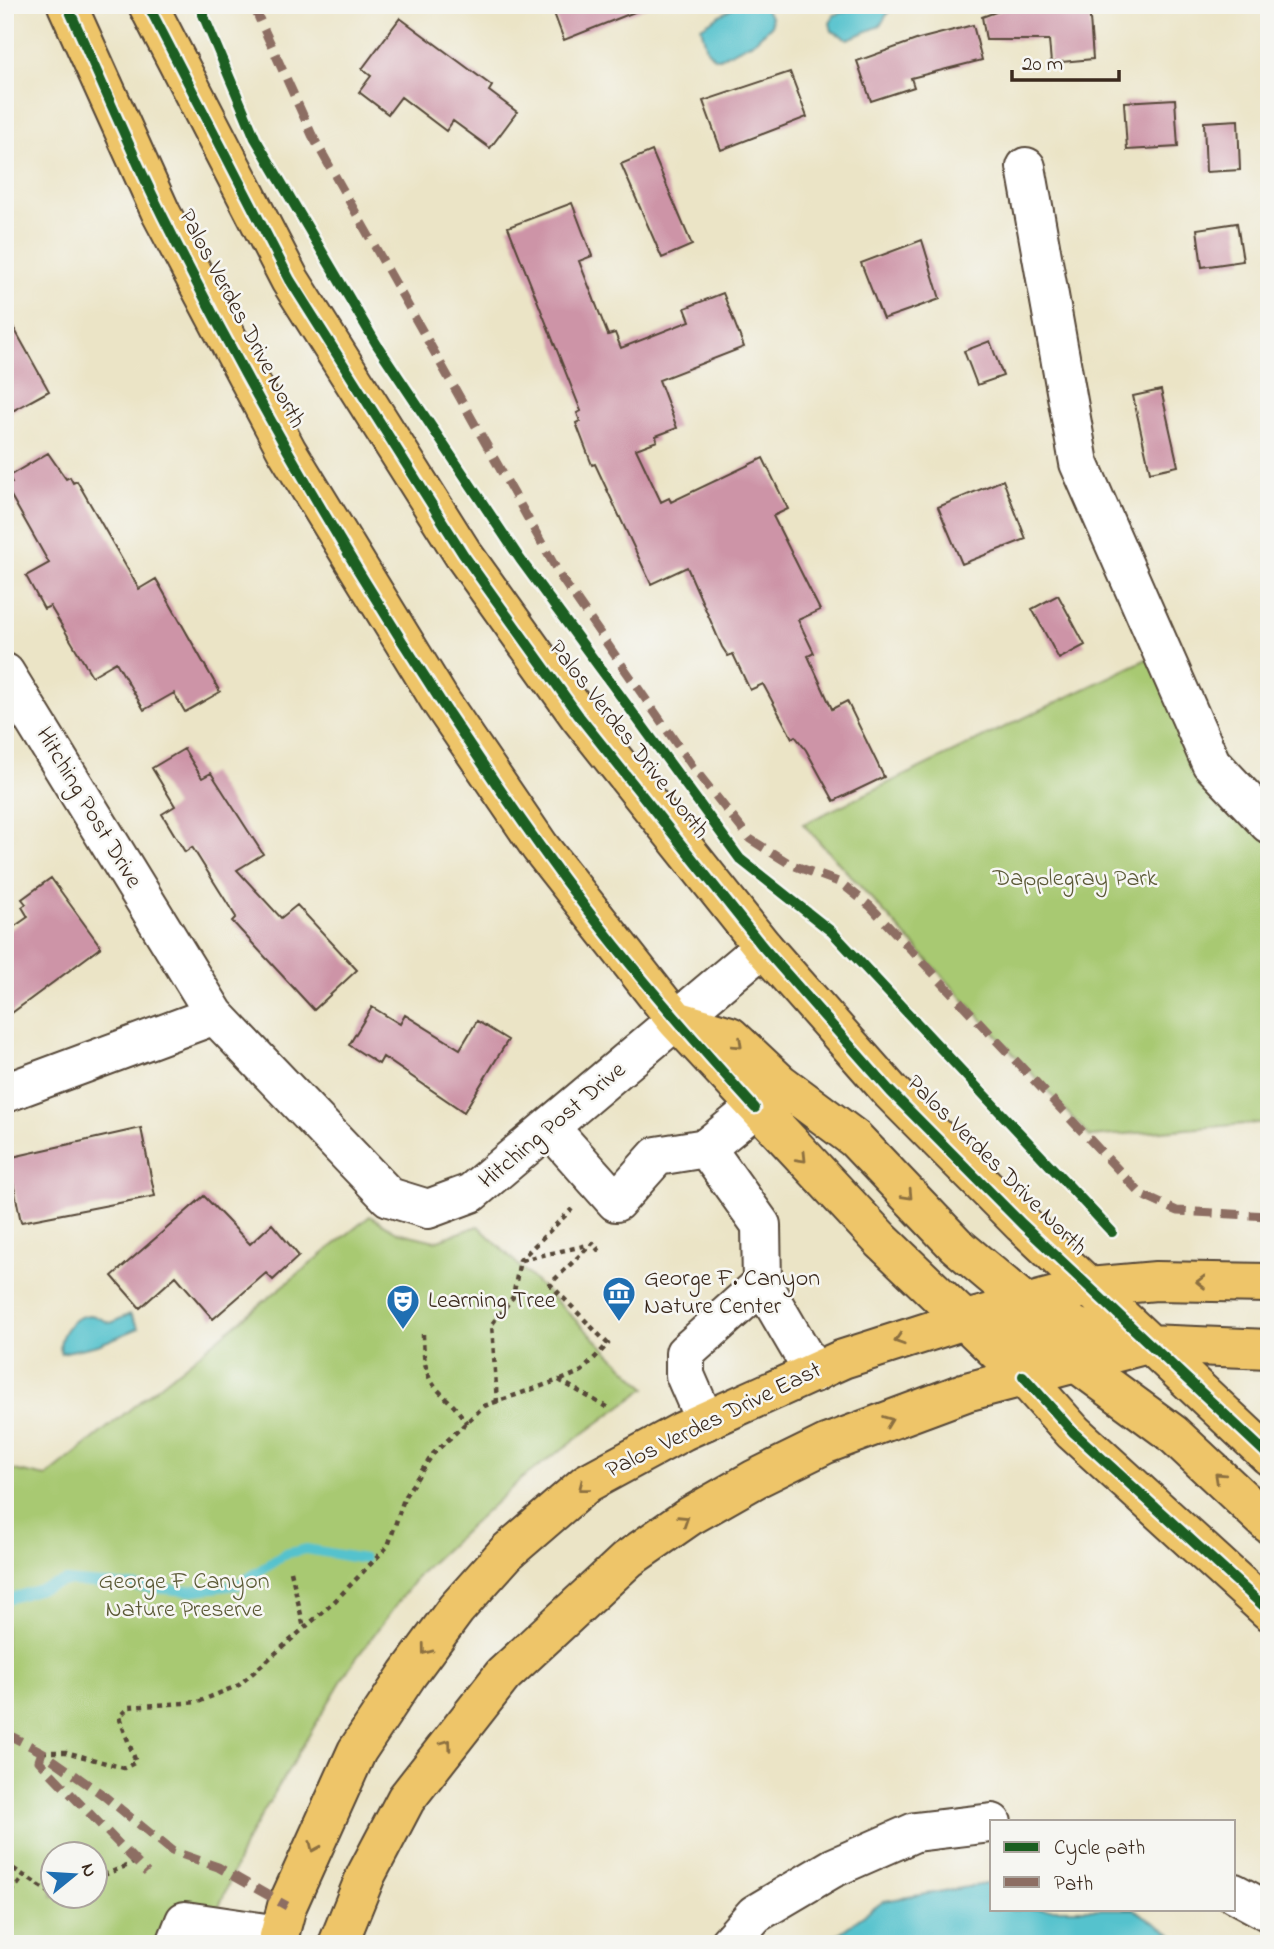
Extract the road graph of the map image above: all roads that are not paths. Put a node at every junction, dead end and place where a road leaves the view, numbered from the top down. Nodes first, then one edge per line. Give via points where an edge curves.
1 (67, 5) edge
2 (148, 5) edge
3 (1026, 167) dead end
4 (5, 673) edge
5 (1269, 824) edge
6 (762, 947) junction
7 (215, 1015) junction
8 (676, 1020) junction
9 (5, 1093) edge
10 (755, 1108) junction
11 (550, 1128) junction
12 (706, 1148) junction
13 (1269, 1283) edge
14 (762, 1284) junction
15 (1089, 1287) junction
16 (1025, 1303) junction
17 (965, 1320) junction
18 (1148, 1344) junction
19 (1269, 1349) edge
20 (1074, 1362) junction
21 (814, 1373) junction
22 (1023, 1376) junction
23 (705, 1421) junction
24 (1269, 1457) edge
25 (1269, 1524) edge
26 (1269, 1611) edge
27 (990, 1823) edge
28 (1236, 1894) edge
29 (1269, 1912) edge
30 (278, 1939) edge
31 (176, 1944) edge
32 (338, 1944) edge
33 (727, 1944) edge

1 - 8 main road, Palos Verdes Drive North via 161,213 287,451 439,699 540,847
2 - 6 main road, Palos Verdes Drive North via 290,280 463,554 579,716
3 - 5 street via 1079,463 1211,763
4 - 7 street, Hitching Post Drive
6 - 8 street, Hitching Post Drive
6 - 15 main road, Palos Verdes Drive North via 891,1092
7 - 9 street
7 - 11 street, Hitching Post Drive via 389,1197 428,1209 471,1193
8 - 10 main road, Palos Verdes Drive North
8 - 11 street, Hitching Post Drive
8 -> 16 main road via 730,1036 780,1083 855,1139 956,1245
10 - 12 street
10 -> 17 main road, Palos Verdes Drive North
11 - 12 street via 616,1202 657,1156
12 - 14 street via 761,1225
13 -> 15 main road, Palos Verdes Drive East via 1156,1281
14 - 21 street
14 - 23 street via 685,1353 685,1375
15 - 16 main road, Palos Verdes Drive East
15 - 18 main road, Palos Verdes Drive North
16 - 17 main road, Palos Verdes Drive East
16 - 18 main road via 1085,1331
17 - 20 main road via 1012,1334
17 -> 21 main road, Palos Verdes Drive East
17 - 22 main road, Palos Verdes Drive North
18 - 19 main road
18 - 20 main road
18 - 24 main road, Palos Verdes Drive North
20 - 22 main road
25 -> 20 main road via 1173,1434
21 - 23 main road, Palos Verdes Drive East
22 - 26 main road, Palos Verdes Drive North via 1073,1432
32 -> 22 main road via 366,1875 406,1799 503,1675 628,1559 690,1516 826,1444
23 -> 30 main road, Palos Verdes Drive East via 587,1483 507,1552 457,1609 357,1751 287,1906
27 - 33 street via 915,1832 833,1868 755,1914
28 - 29 street
30 - 31 street via 185,1922

